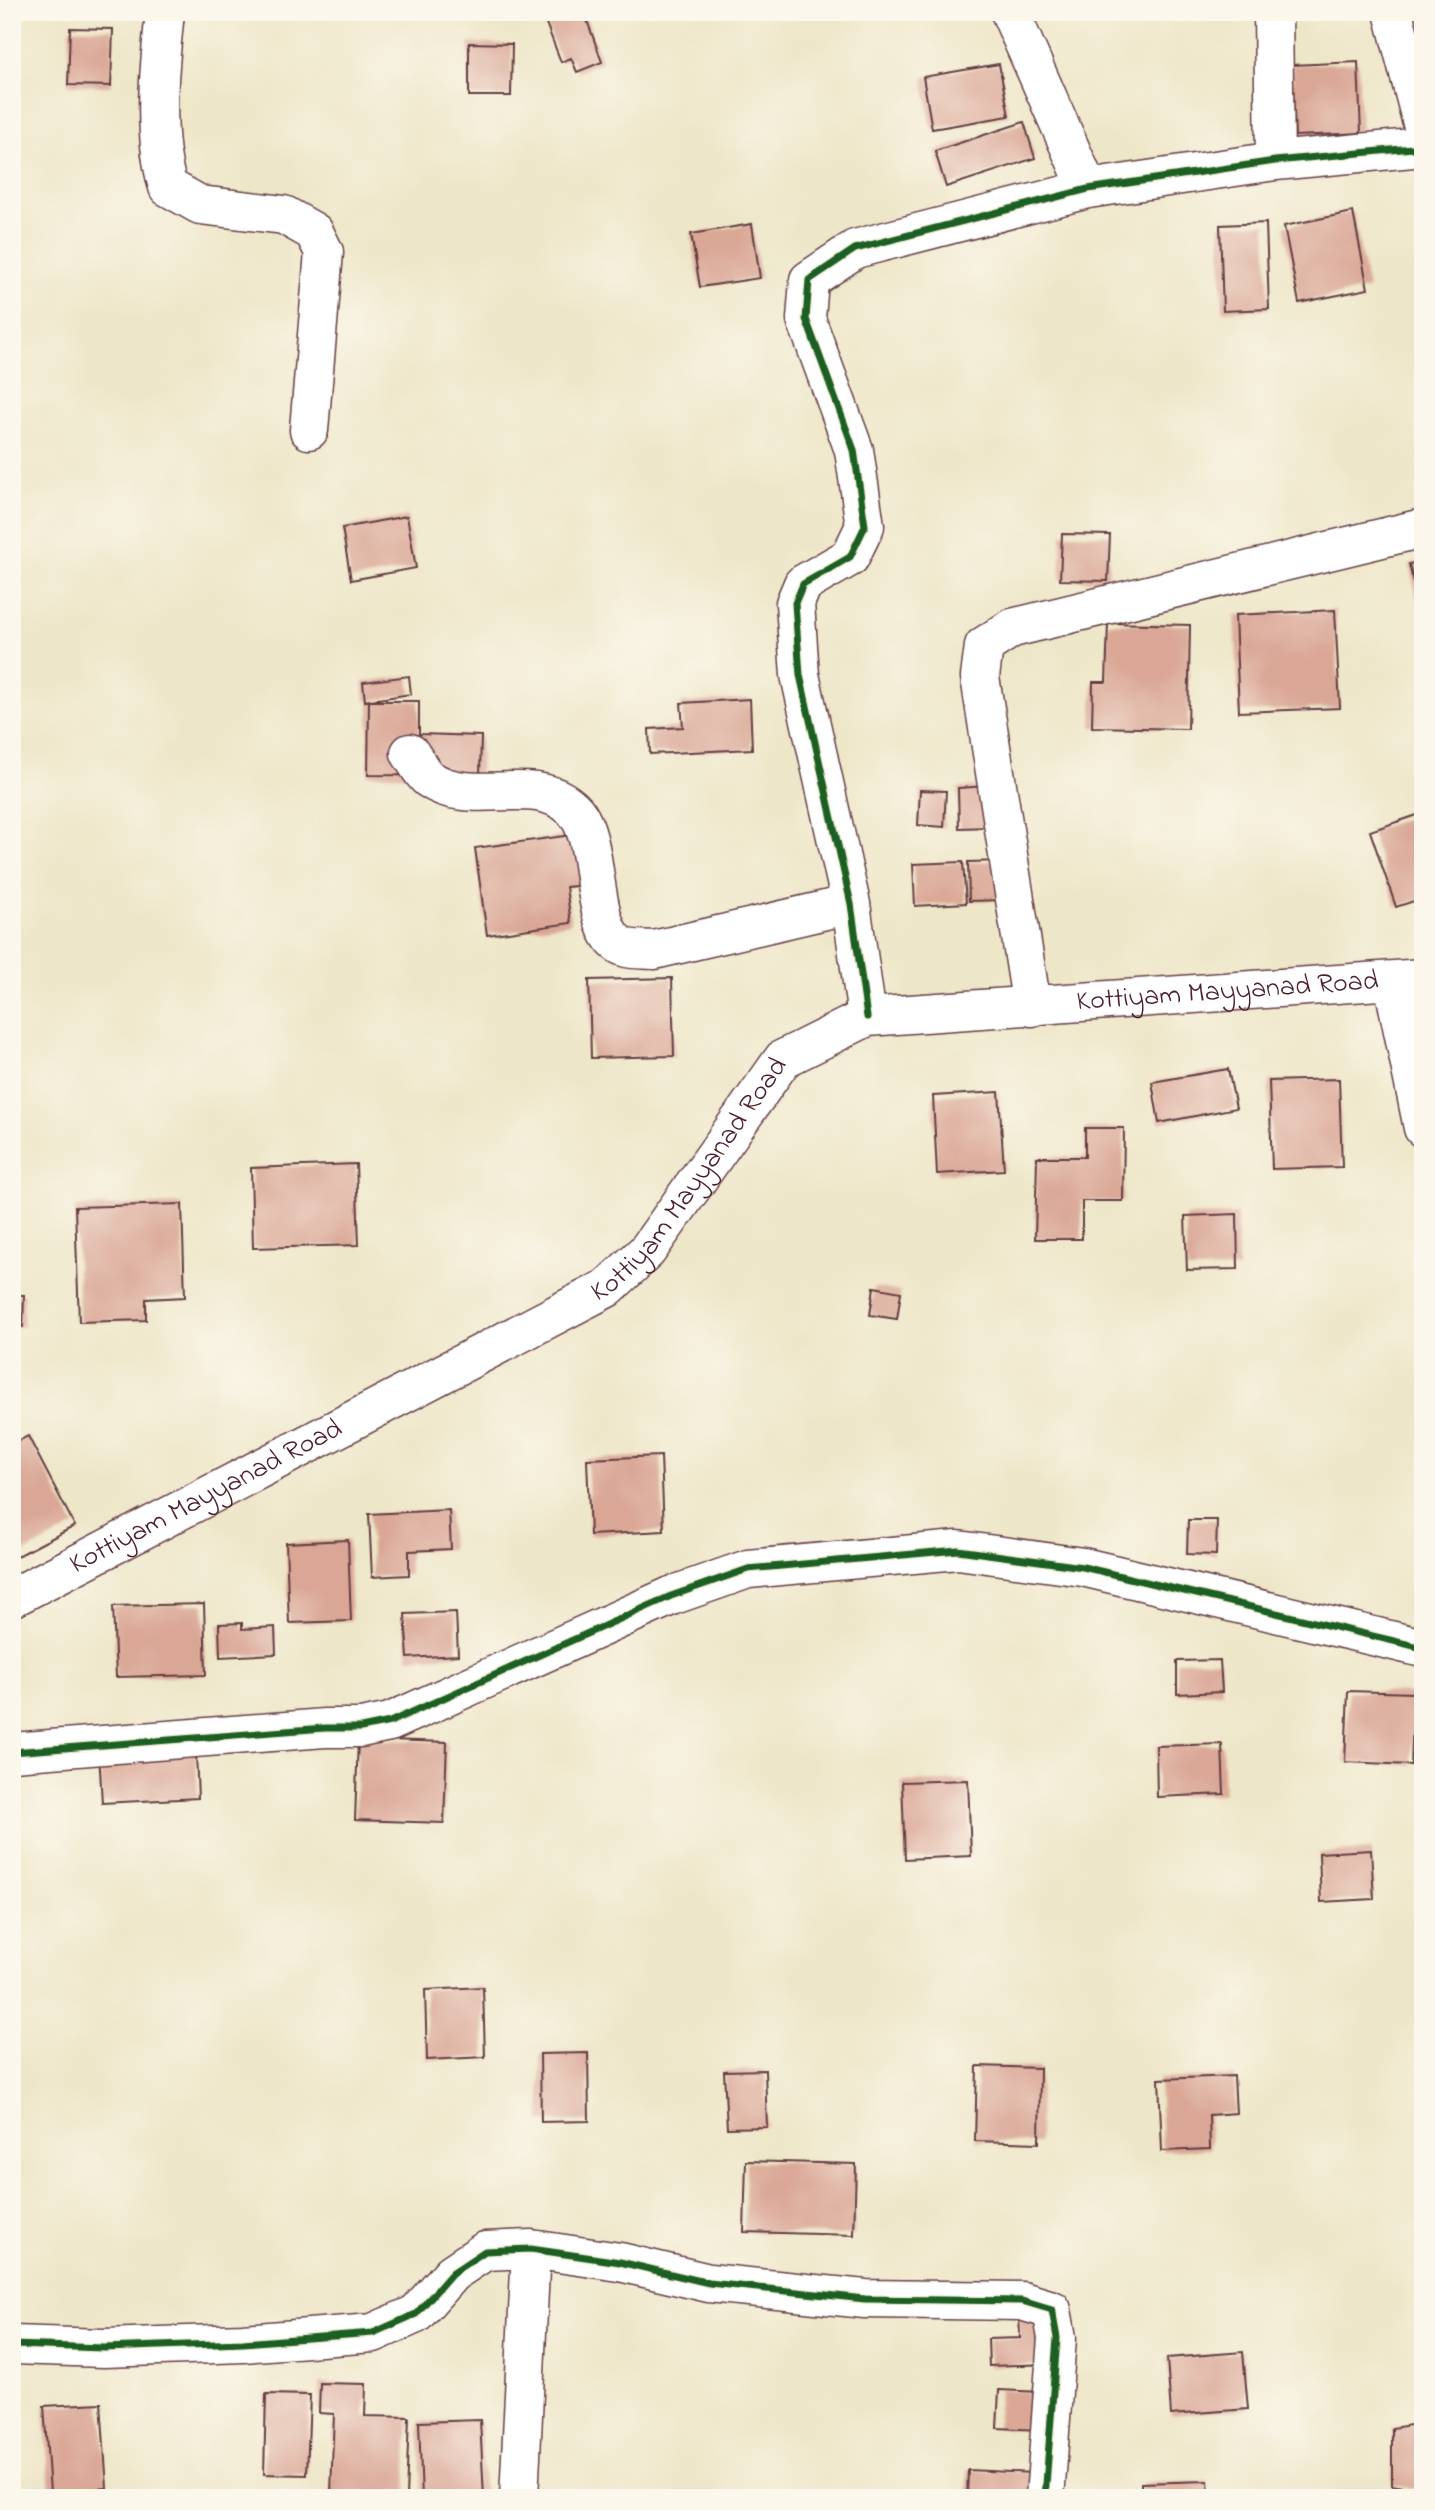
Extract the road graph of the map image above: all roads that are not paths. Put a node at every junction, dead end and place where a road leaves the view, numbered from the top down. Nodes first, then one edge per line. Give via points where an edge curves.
1 (164, 12) edge
2 (1010, 12) edge
3 (1273, 12) edge
4 (1393, 12) edge
5 (1423, 127) edge
6 (1423, 147) edge
7 (1275, 161) junction
8 (1088, 190) junction
9 (309, 430) dead end
10 (1423, 528) edge
11 (410, 753) dead end
12 (851, 904) junction
13 (1408, 980) edge
14 (1032, 1007) junction
15 (867, 1017) junction
16 (1423, 1128) edge
17 (12, 1598) edge
18 (1423, 1647) edge
19 (12, 1752) edge
20 (531, 2249) junction
21 (12, 2345) edge
22 (519, 2498) edge
23 (1045, 2498) edge

1 - 9 street via 161,163 168,187 200,205 284,215 314,232 324,252
2 - 8 street
3 - 7 street
4 - 5 street
6 - 7 street
7 - 8 street
8 - 12 street via 855,249 809,280 806,319 854,450 865,526 850,557 803,584 796,603 800,675
10 - 14 street via 1012,628 984,646 980,677
11 - 12 street via 427,778 449,790 553,793 575,810 590,842 604,930 625,947 654,950
12 - 15 street
13 - 14 street, Kottiyam Mayyanad Road
13 - 16 street
14 - 15 street, Kottiyam Mayyanad Road
15 - 17 street, Kottiyam Mayyanad Road via 783,1059 647,1251 607,1288
18 - 19 street via 1083,1567 958,1550 748,1569 671,1595 390,1722 361,1728
20 - 21 street via 485,2251 452,2273 416,2314 373,2333 229,2344
20 - 22 street
20 - 23 street via 709,2283 865,2299 1022,2301 1052,2310 1058,2337

